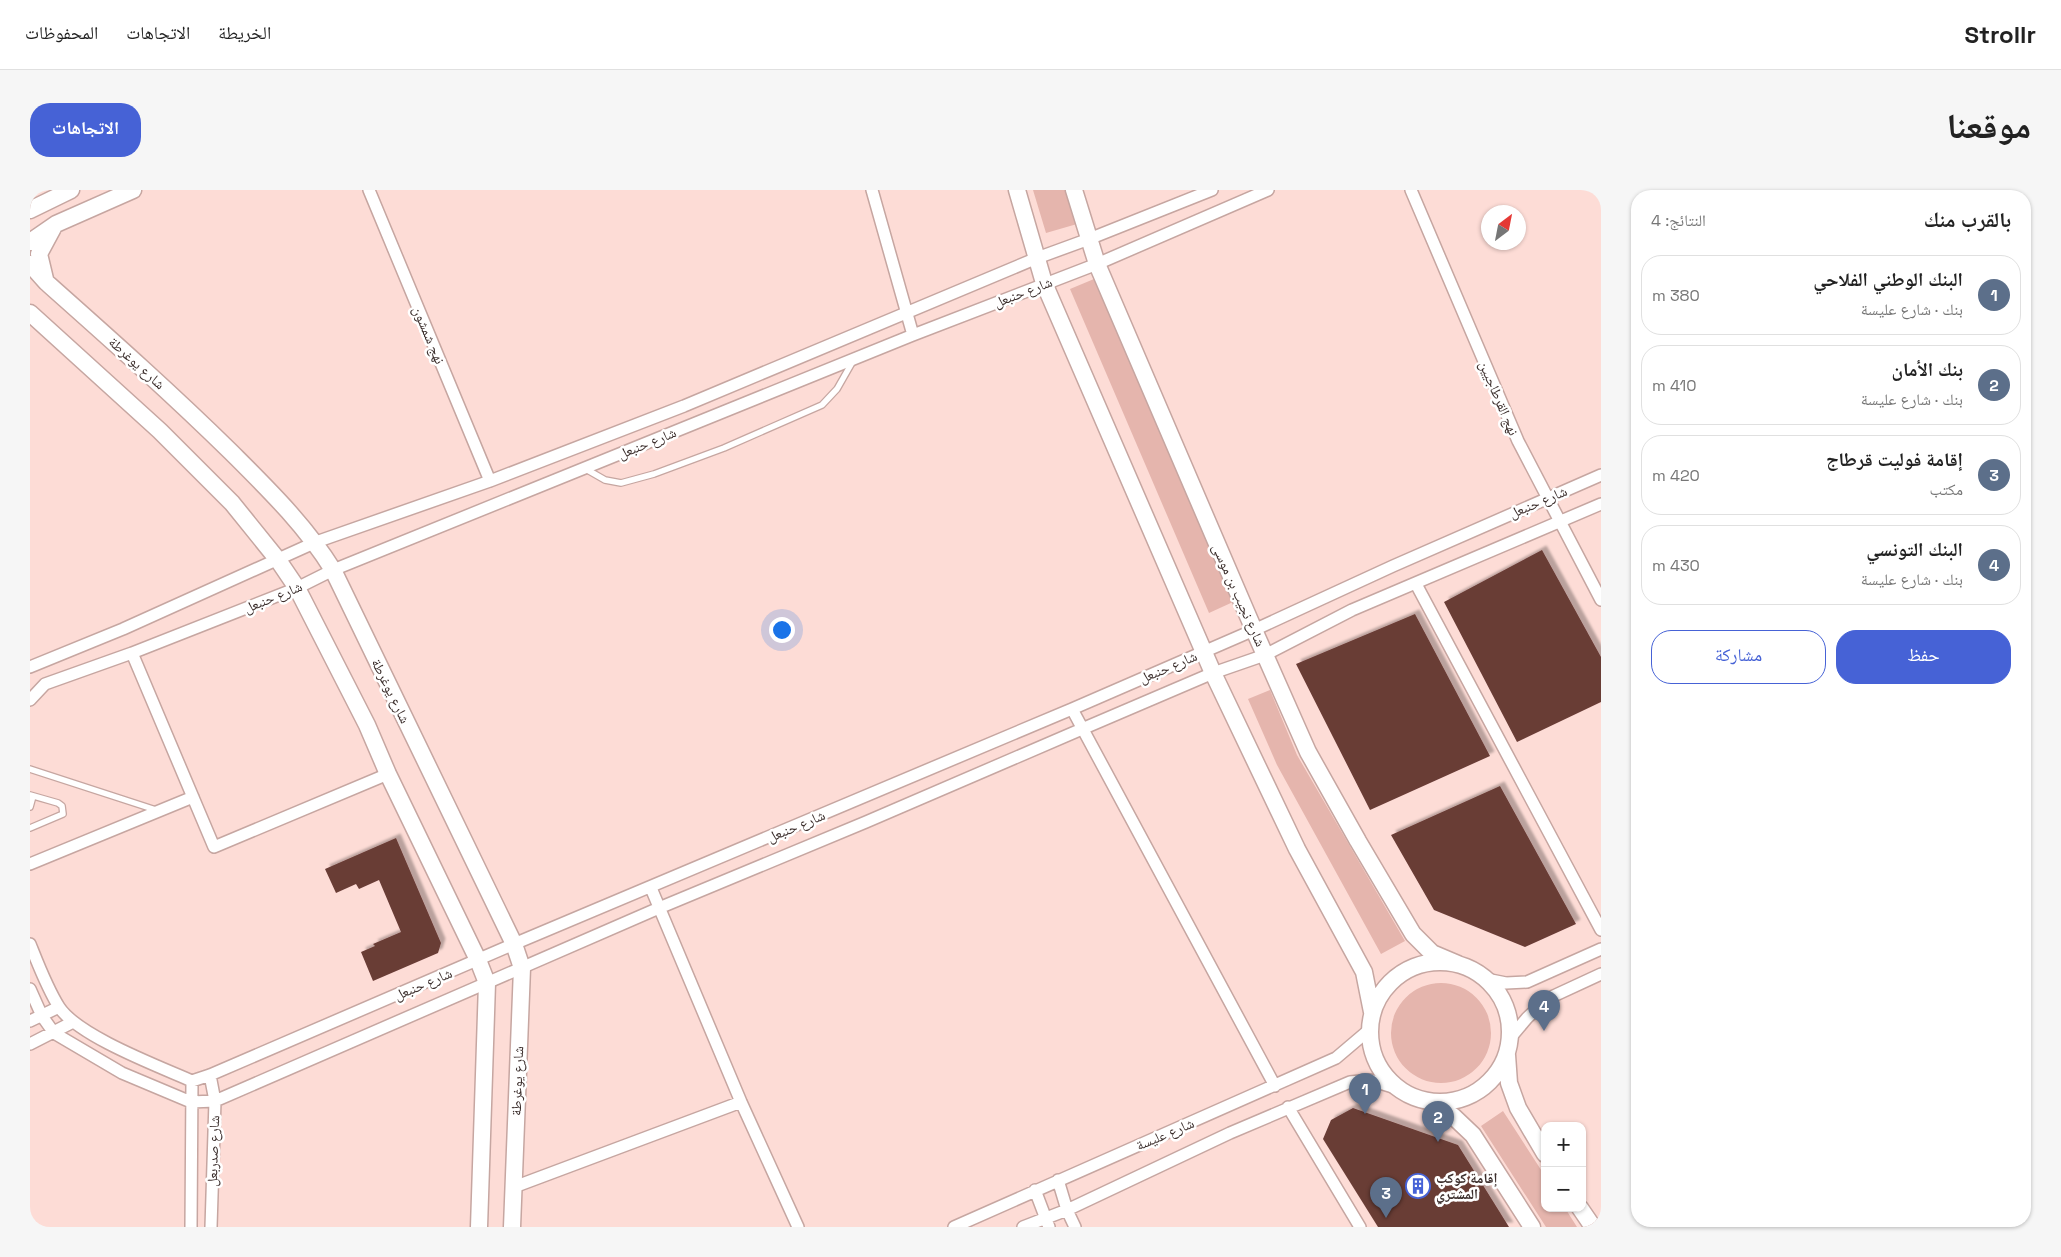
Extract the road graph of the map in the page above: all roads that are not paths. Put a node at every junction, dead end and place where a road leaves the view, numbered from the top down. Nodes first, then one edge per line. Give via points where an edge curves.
1 (70, 190) edge
2 (133, 190) edge
3 (370, 190) edge
4 (872, 190) edge
5 (1017, 190) edge
6 (1074, 190) edge
7 (1212, 190) edge
8 (1268, 190) edge
9 (1411, 190) edge
10 (30, 210) edge
11 (56, 224) junction
12 (1089, 239) junction
13 (30, 242) edge
14 (1037, 258) junction
15 (30, 264) edge
16 (1097, 264) junction
17 (46, 282) junction
18 (1044, 283) junction
19 (30, 313) edge
20 (907, 314) junction
21 (914, 335) junction
22 (854, 359) junction
23 (584, 468) junction
24 (1601, 476) edge
25 (490, 481) junction
26 (1546, 499) junction
27 (1601, 504) edge
28 (1560, 522) junction
29 (316, 542) junction
30 (278, 560) junction
31 (334, 570) junction
32 (1416, 584) junction
33 (297, 588) junction
34 (1601, 600) edge
35 (1254, 630) junction
36 (1204, 652) junction
37 (132, 653) junction
38 (1265, 655) junction
39 (30, 667) edge
40 (1213, 674) junction
41 (30, 700) edge
42 (1072, 709) junction
43 (1082, 729) junction
44 (30, 769) edge
45 (388, 774) junction
46 (32, 795) edge
47 (193, 797) junction
48 (30, 807) edge
49 (160, 811) junction
50 (30, 828) edge
51 (30, 864) edge
52 (651, 888) junction
53 (659, 908) junction
54 (1601, 930) edge
55 (30, 944) edge
56 (514, 944) junction
57 (1601, 949) edge
58 (478, 960) junction
59 (1458, 964) junction
60 (522, 968) junction
61 (1601, 974) edge
62 (1486, 979) junction
63 (487, 984) junction
64 (30, 989) edge
65 (59, 1007) junction
66 (1372, 1012) junction
67 (42, 1016) junction
68 (30, 1021) edge
69 (73, 1022) junction
70 (1370, 1030) junction
71 (54, 1033) junction
72 (1511, 1037) junction
73 (30, 1044) edge
74 (1507, 1055) junction
75 (210, 1075) junction
76 (192, 1081) junction
77 (1275, 1086) junction
78 (1396, 1088) junction
79 (215, 1101) junction
80 (191, 1102) junction
81 (741, 1102) junction
82 (1430, 1102) junction
83 (1288, 1107) junction
84 (1541, 1147) edge
85 (1058, 1180) junction
86 (514, 1187) junction
87 (1035, 1190) junction
88 (1067, 1210) junction
89 (1583, 1212) edge
90 (1047, 1223) edge
91 (191, 1227) edge
92 (211, 1227) edge
93 (479, 1227) edge
94 (512, 1227) edge
95 (798, 1227) edge
96 (954, 1227) edge
97 (1023, 1227) edge
98 (1074, 1227) edge
99 (1360, 1227) edge
100 (1532, 1227) edge
101 (1593, 1227) edge

1 - 10 main road
2 - 11 main road
3 - 25 street, نهج شمشون
4 - 20 street
5 - 14 main road
6 - 12 main road, شارع نجيب بن موسى
7 - 12 street, شارع حنبعل
8 - 16 street, شارع حنبعل
9 - 26 street, نهج القرطاجيين
11 - 13 main road
11 - 17 main road via 39,254
12 - 14 street, شارع حنبعل
12 - 16 main road, شارع نجيب بن موسى
14 - 18 main road
14 - 20 street, شارع حنبعل
15 - 17 main road, شارع يوغرطة
16 - 18 street, شارع حنبعل
16 - 35 main road, شارع نجيب بن موسى
17 - 29 main road, شارع يوغرطة via 173,395 269,490
18 - 21 street, شارع حنبعل
18 - 36 main road
19 - 30 main road via 232,503
20 - 21 street
20 - 25 street, شارع حنبعل via 684,406
21 - 22 street, شارع حنبعل
22 - 23 street, شارع حنبعل
22 - 23 lane via 822,405 724,448 621,483 605,480
23 - 31 street, شارع حنبعل
24 - 26 street, شارع حنبعل
25 - 29 street, شارع حنبعل
26 - 28 street, نهج القرطاجيين
26 - 35 street, شارع حنبعل
27 - 28 street, شارع حنبعل
28 - 32 street, شارع حنبعل
28 - 34 street, نهج القرطاجيين
29 - 30 street, شارع حنبعل
29 - 31 main road, شارع يوغرطة
30 - 33 main road
30 - 39 street, شارع حنبعل
31 - 33 street, شارع حنبعل
31 - 56 main road, شارع يوغرطة
32 - 38 street, شارع حنبعل via 1352,610
32 - 54 street
33 - 37 street, شارع حنبعل
33 - 45 main road via 367,725
35 - 36 street, شارع حنبعل
35 - 38 main road, شارع نجيب بن موسى
36 - 40 main road
36 - 42 street, شارع حنبعل
37 - 41 street, شارع حنبعل via 45,684
37 - 47 street
38 - 40 street, شارع حنبعل
38 - 59 main road, شارع نجيب بن موسى via 1308,752 1408,927 1432,953
40 - 43 street, شارع حنبعل
40 - 66 main road via 1297,849 1364,972
42 - 43 street
42 - 52 street, شارع حنبعل
43 - 53 street, شارع حنبعل
43 - 77 street
44 - 49 lane
45 - 47 street via 214,847
45 - 58 main road
46 - 48 lane
46 - 50 lane via 58,803 63,814
47 - 49 street
49 - 51 street
52 - 53 street
52 - 56 street, شارع حنبعل
53 - 60 street, شارع حنبعل
53 - 81 street
55 - 65 street
56 - 58 street, شارع حنبعل
56 - 60 main road, شارع يوغرطة
57 - 62 street via 1527,982 1506,983
58 - 63 main road
58 - 75 street, شارع حنبعل
59 - 62 main road
59 - 66 main road via 1422,964 1405,971 1385,989
60 - 63 street, شارع حنبعل
60 - 86 main road, شارع يوغرطة
61 - 72 street via 1548,999
62 - 72 main road via 1505,1005
63 - 79 street, شارع حنبعل
63 - 93 main road
64 - 67 street, شارع حنبعل
65 - 67 street
65 - 69 street
66 - 70 main road
67 - 68 street
67 - 71 street, شارع حنبعل
69 - 71 street
69 - 76 street
70 - 77 street, شارع عليسة via 1336,1058
70 - 78 main road via 1372,1052 1381,1072
71 - 73 street
71 - 80 street, شارع حنبعل via 122,1073
72 - 74 main road
74 - 82 main road via 1496,1076 1477,1093 1454,1102
74 - 84 main road via 1509,1083 1518,1108
75 - 76 street, شارع حنبعل
75 - 79 street, شارع صدربعل
76 - 80 street, شارع صدربعل
77 - 85 street, شارع عليسة
78 - 82 main road
78 - 83 street, شارع عليسة via 1370,1080 1350,1082
79 - 80 street, شارع حنبعل
79 - 92 street, شارع صدربعل
80 - 91 street, شارع صدربعل
81 - 86 street
81 - 95 street
82 - 100 main road via 1453,1116 1473,1135
83 - 88 street, شارع عليسة
83 - 99 street
85 - 87 street, شارع عليسة
85 - 88 street
86 - 94 main road, شارع يوغرطة
87 - 90 street
87 - 96 street, شارع عليسة
88 - 90 street, شارع عليسة
88 - 98 street
89 - 101 main road
90 - 97 street, شارع عليسة

